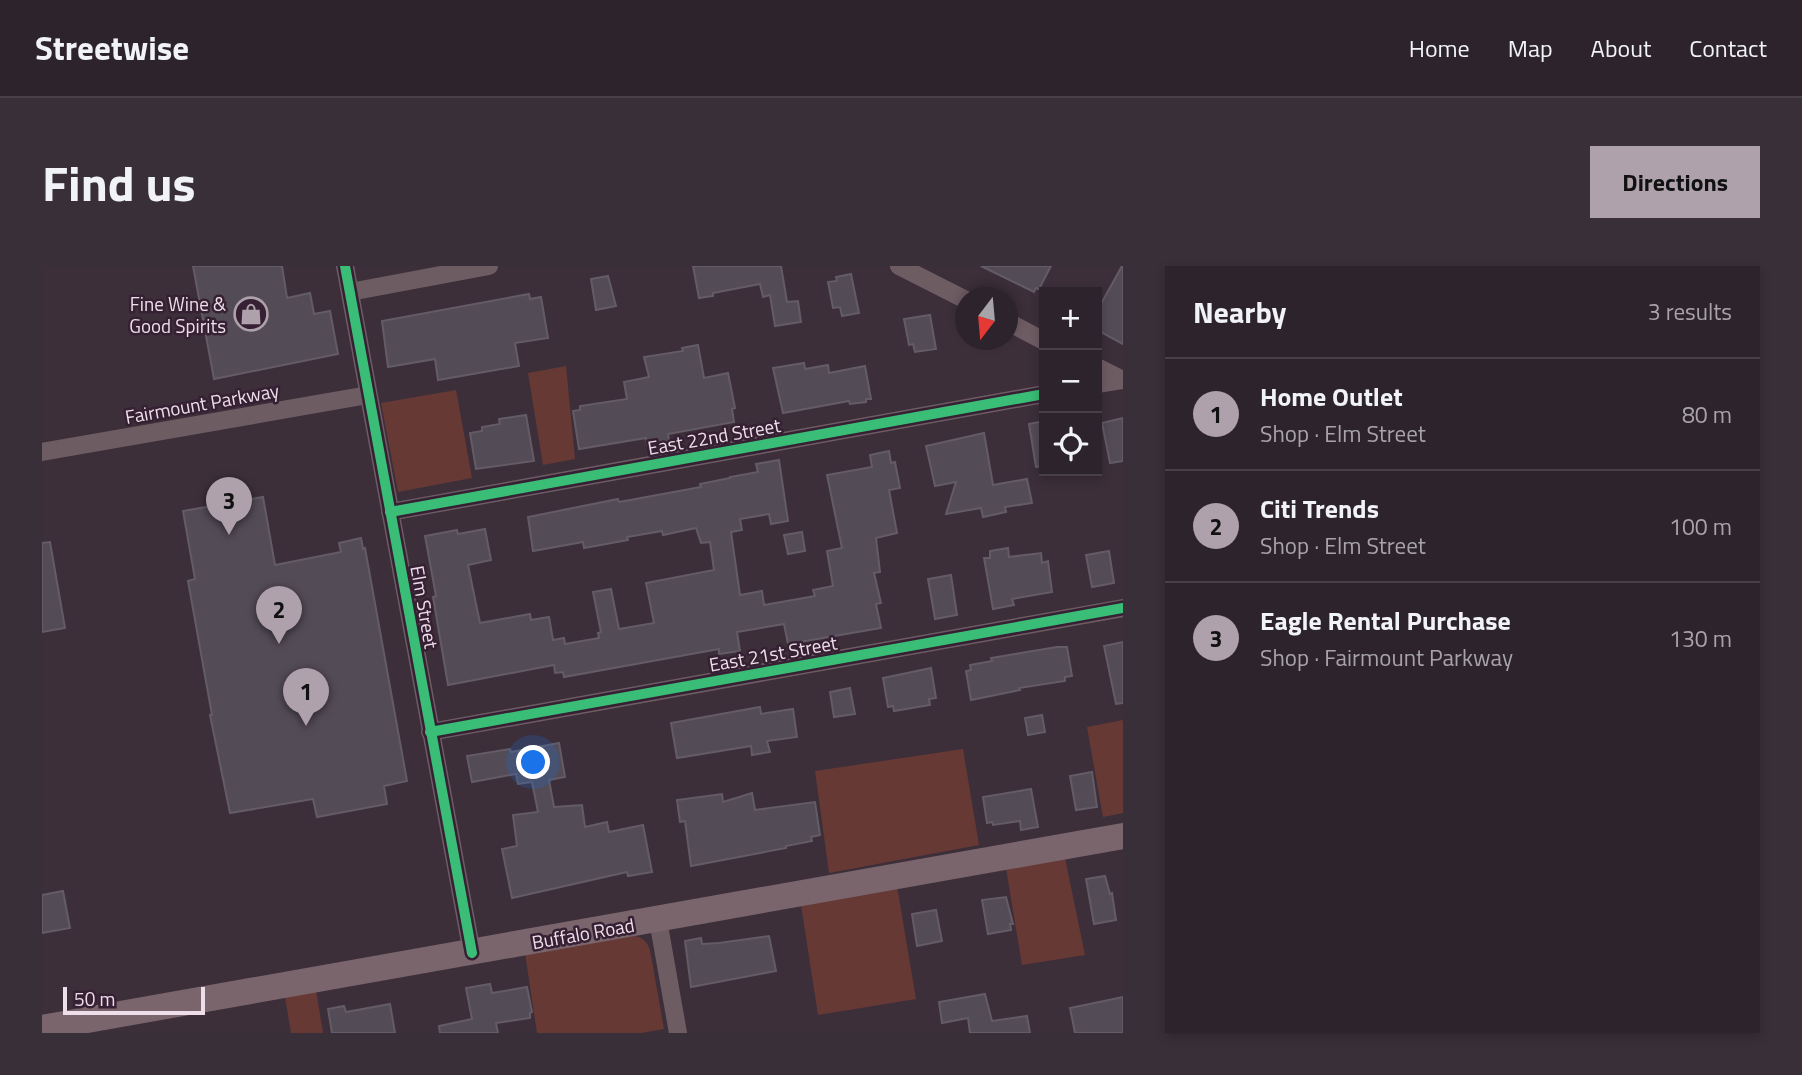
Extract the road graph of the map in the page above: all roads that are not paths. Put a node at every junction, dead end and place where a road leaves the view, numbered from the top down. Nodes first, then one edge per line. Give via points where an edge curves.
1 (345, 266) edge
2 (489, 266) edge
3 (899, 266) edge
4 (350, 292) junction
5 (955, 295) edge
6 (1018, 328) edge
7 (1039, 338) edge
8 (1102, 370) edge
9 (1123, 380) edge
10 (1102, 383) edge
11 (368, 394) junction
12 (1039, 395) edge
13 (42, 452) edge
14 (390, 512) junction
15 (1123, 608) edge
16 (430, 732) junction
17 (1123, 836) edge
18 (658, 920) junction
19 (472, 953) junction
20 (83, 1027) edge
21 (42, 1028) edge
22 (678, 1033) edge

1 - 4 street, Elm Street
2 - 4 street
3 - 5 street
4 - 11 street, Elm Street
6 - 7 street
8 - 9 street
9 - 10 street
11 - 13 street, Fairmount Parkway
11 - 14 street, Elm Street
12 - 14 street, East 22nd Street
14 - 16 street, Elm Street
15 - 16 street, East 21st Street
16 - 19 street, Elm Street
17 - 18 main road, Buffalo Road
18 - 19 main road, Buffalo Road
18 - 22 street
19 - 20 main road, Buffalo Road
20 - 21 main road, Buffalo Road

